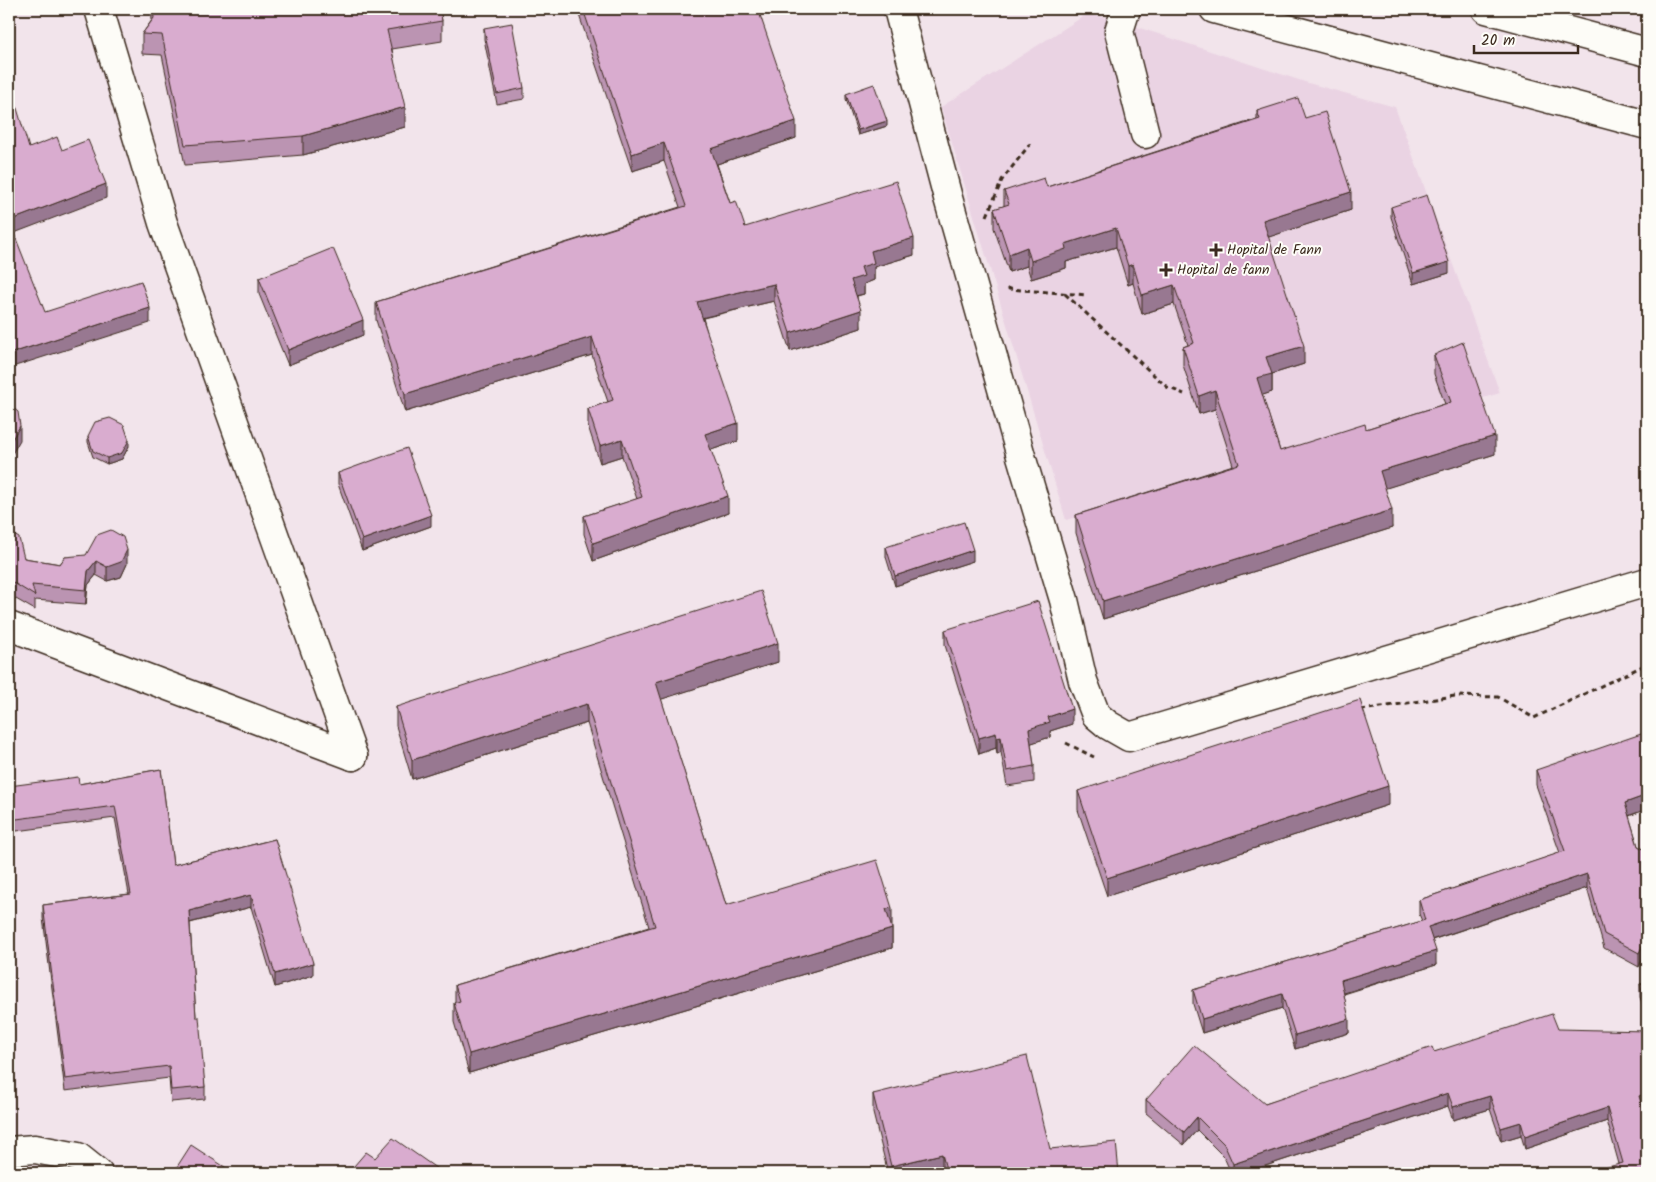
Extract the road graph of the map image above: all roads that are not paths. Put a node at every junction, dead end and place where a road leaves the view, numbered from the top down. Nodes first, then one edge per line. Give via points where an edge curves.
1 (99, 9) edge
2 (898, 9) edge
3 (1126, 9) edge
4 (1214, 9) edge
5 (1486, 9) edge
6 (1647, 52) edge
7 (1647, 125) edge
8 (1145, 134) dead end
9 (1647, 582) edge
10 (9, 626) edge
11 (9, 1151) edge
12 (98, 1173) edge

1 - 10 street via 163,223 353,756
2 - 9 street via 951,208 1064,600 1083,682 1096,715 1108,725 1129,737
3 - 8 street via 1119,31
4 - 7 street
5 - 6 street
11 - 12 street via 35,1149 78,1158

